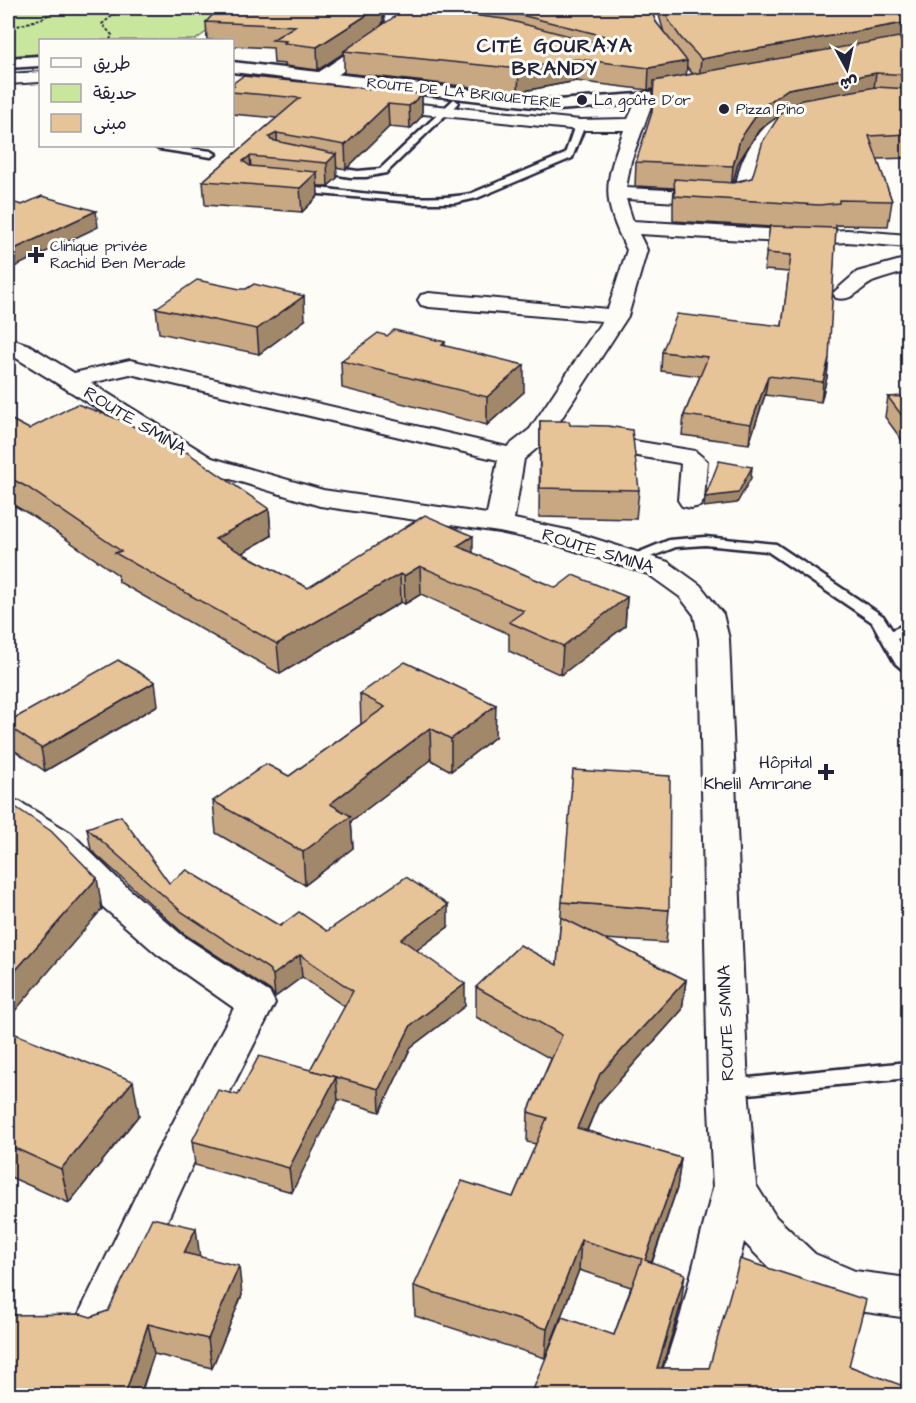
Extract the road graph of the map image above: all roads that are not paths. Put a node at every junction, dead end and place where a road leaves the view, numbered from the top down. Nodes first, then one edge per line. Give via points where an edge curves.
1 (397, 17) edge
2 (39, 60) edge
3 (8, 63) edge
4 (39, 67) edge
5 (234, 68) edge
6 (8, 69) edge
7 (234, 75) edge
8 (39, 77) edge
9 (8, 79) edge
10 (315, 89) junction
11 (368, 104) edge
12 (450, 107) junction
13 (816, 113) edge
14 (639, 115) junction
15 (580, 125) junction
16 (165, 147) edge
17 (210, 154) dead end
18 (300, 165) edge
19 (372, 175) junction
20 (285, 188) edge
21 (616, 193) junction
22 (350, 194) junction
23 (626, 228) junction
24 (909, 241) edge
25 (909, 264) edge
26 (844, 292) dead end
27 (429, 300) dead end
28 (617, 316) junction
29 (8, 345) edge
30 (69, 381) junction
31 (558, 437) junction
32 (512, 456) junction
33 (692, 500) dead end
34 (499, 524) junction
35 (635, 559) junction
36 (909, 628) edge
37 (888, 637) junction
38 (909, 666) edge
39 (8, 810) edge
40 (909, 1070) edge
41 (728, 1088) junction
42 (735, 1188) junction
43 (909, 1298) edge
44 (97, 1324) edge
45 (679, 1395) edge

1 - 10 street via 388,33
2 - 3 street
4 - 6 street
5 - 10 street, ROUTE DE LA BRIQUETERIE
7 - 10 street, ROUTE DE LA BRIQUETERIE
8 - 9 street
10 - 12 street, ROUTE DE LA BRIQUETERIE
10 - 14 street, ROUTE DE LA BRIQUETERIE via 558,105 638,99 695,85 718,90
11 - 12 street
12 - 14 street, ROUTE DE LA BRIQUETERIE
12 - 15 street
12 - 19 lane via 383,171
13 - 21 street via 793,117 771,131 749,164 742,196 732,199
14 - 15 street
14 - 21 street
15 - 22 lane via 569,156 473,196 422,200
16 - 17 lane
18 - 19 lane
19 - 22 lane
20 - 22 lane
21 - 23 street
23 - 24 street
23 - 28 street via 637,250
25 - 26 street via 865,277
27 - 28 street
28 - 31 street
29 - 30 street, ROUTE SMINA
30 - 32 street via 130,367
30 - 34 street, ROUTE SMINA via 203,463 320,498
31 - 32 street
31 - 33 street via 686,456 694,461
32 - 34 street
34 - 35 street, ROUTE SMINA
35 - 37 lane via 674,543 705,541 771,547 878,618
35 - 41 street, ROUTE SMINA via 658,568 690,591 708,614 714,639
36 - 37 lane
37 - 38 lane
39 - 44 street via 59,841 170,945 256,1003 155,1195
40 - 41 lane
41 - 42 street, ROUTE SMINA
42 - 43 street, ROUTE SMINA via 760,1230 800,1268 852,1290
42 - 45 street

